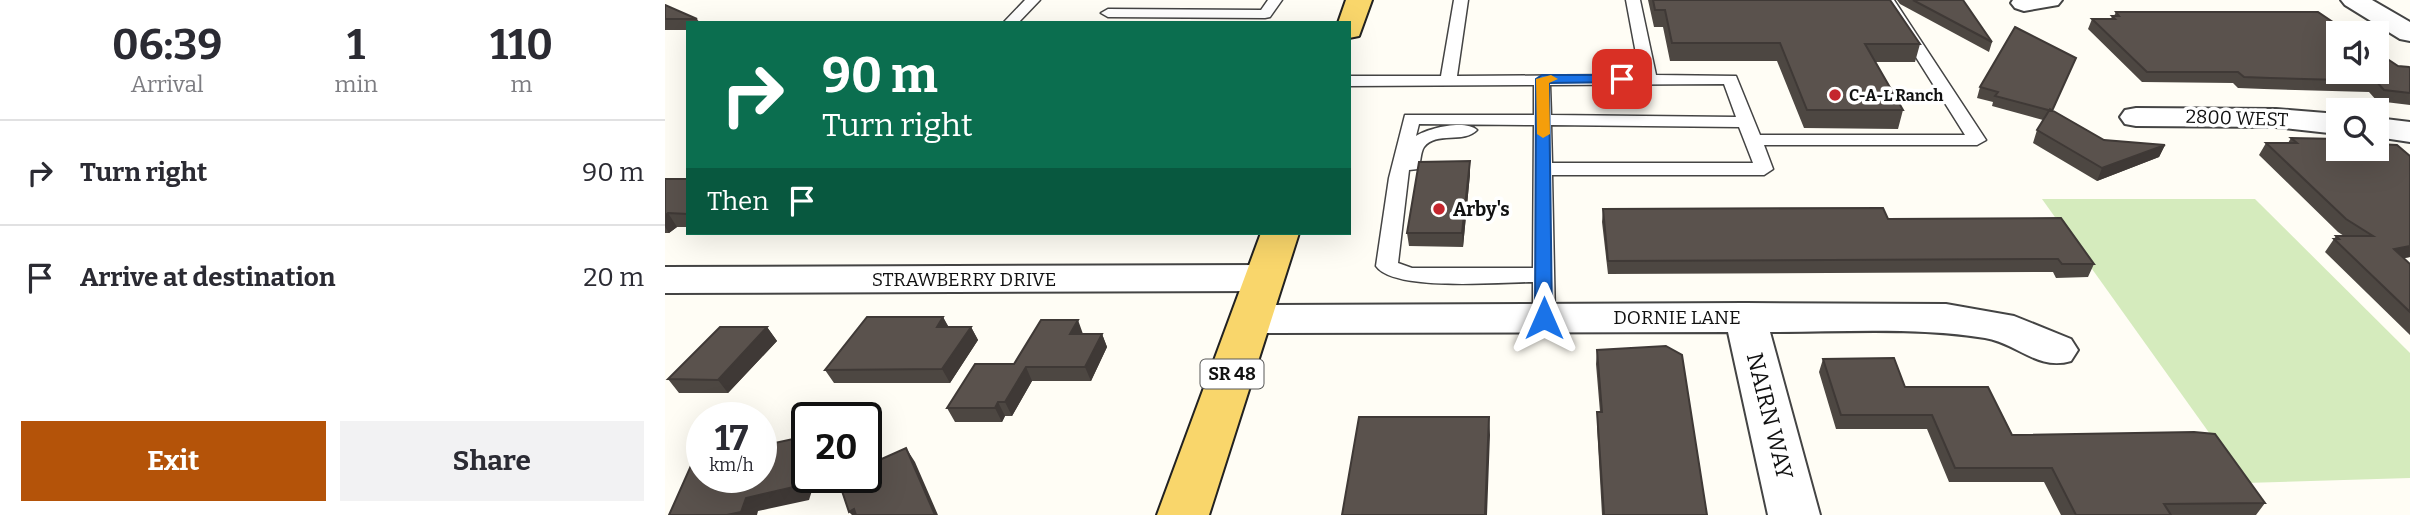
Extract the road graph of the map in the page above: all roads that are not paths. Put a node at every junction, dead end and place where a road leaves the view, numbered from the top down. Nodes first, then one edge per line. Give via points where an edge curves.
1 (1033, 0) edge
2 (1189, 0) edge
3 (1275, 0) edge
4 (1359, 0) edge
5 (1461, 0) edge
6 (1633, 0) edge
7 (1887, 0) edge
8 (2354, 0) edge
9 (1108, 13) dead end
10 (1181, 13) junction
11 (1012, 21) edge
12 (1351, 24) edge
13 (2410, 33) edge
14 (1448, 79) junction
15 (1542, 79) junction
16 (1649, 79) junction
17 (1351, 81) edge
18 (2136, 117) dead end
19 (1746, 122) junction
20 (2326, 123) edge
21 (1543, 125) junction
22 (2389, 129) edge
23 (2410, 132) edge
24 (1753, 141) junction
25 (1543, 169) junction
26 (1279, 235) edge
27 (1390, 243) junction
28 (1543, 275) junction
29 (672, 287) edge
30 (1257, 299) junction
31 (1745, 317) junction
32 (1544, 318) junction
33 (2056, 350) dead end
34 (1183, 515) edge
35 (1794, 515) edge

1 - 11 lane
2 - 10 lane
3 - 10 lane via 1265,14
4 - 12 main road
5 - 14 lane
6 - 16 lane
7 - 24 lane via 1977,141
8 - 13 street
9 - 10 lane
14 - 15 lane
14 - 17 lane
15 - 16 lane
15 - 21 lane
16 - 19 lane via 1730,79
18 - 20 street, 2800 WEST
19 - 21 lane
19 - 24 lane
21 - 25 lane
21 - 27 lane via 1454,130 1429,135 1414,146 1402,229
21 - 27 lane via 1411,119
22 - 23 street
24 - 25 lane via 1764,169
25 - 28 lane
26 - 30 main road, SR 48
27 - 28 lane via 1387,266 1409,275
28 - 32 lane
29 - 30 street, STRAWBERRY DRIVE
30 - 32 street, DORNIE LANE
30 - 34 main road, SR 48
31 - 32 street, DORNIE LANE
31 - 33 street, DORNIE LANE via 1946,318 1999,326
31 - 35 street, NAIRN WAY

